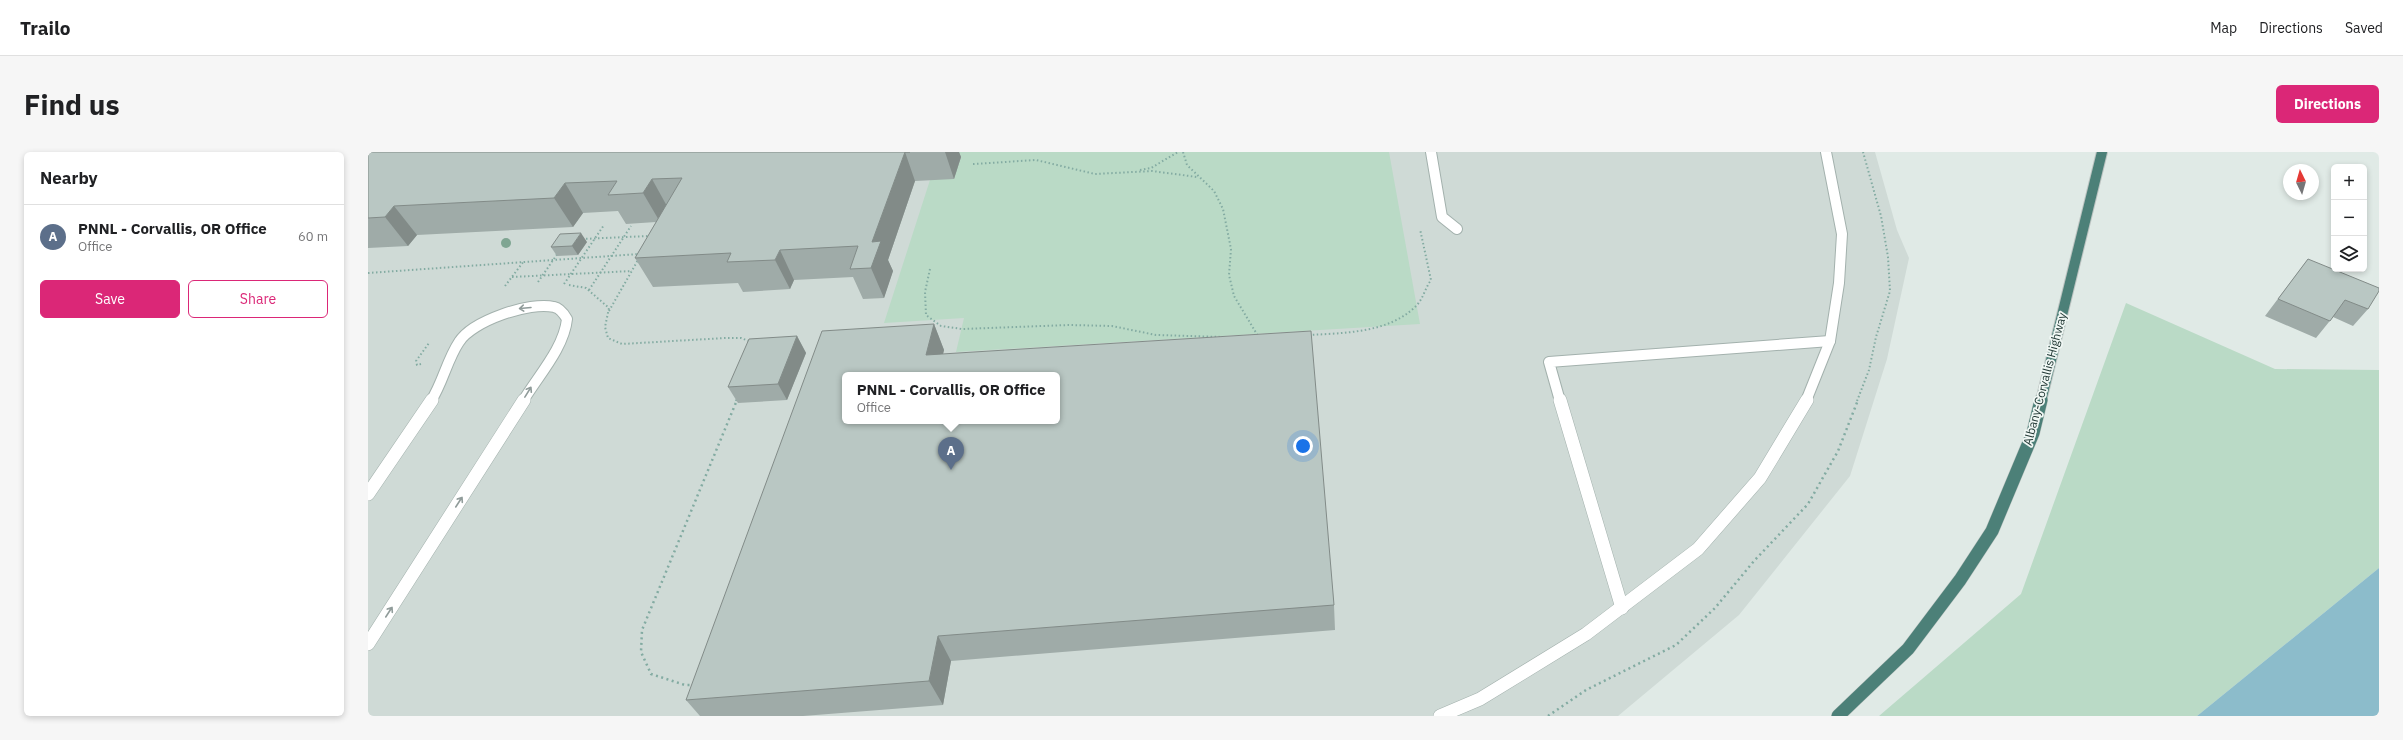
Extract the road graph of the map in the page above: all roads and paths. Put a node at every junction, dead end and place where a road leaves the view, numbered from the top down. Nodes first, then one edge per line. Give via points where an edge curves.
1 (1178, 152) edge
2 (1183, 152) edge
3 (1431, 152) edge
4 (1826, 152) edge
5 (2102, 152) edge
6 (973, 164) dead end
7 (1134, 172) junction
8 (1197, 177) junction
9 (604, 225) dead end
10 (630, 226) dead end
11 (1419, 226) dead end
12 (1456, 229) dead end
13 (623, 237) junction
14 (595, 238) junction
15 (581, 239) edge
16 (648, 242) edge
17 (558, 252) edge
18 (612, 255) junction
19 (583, 256) junction
20 (554, 258) junction
21 (524, 261) junction
22 (930, 269) dead end
23 (632, 271) junction
24 (601, 272) junction
25 (368, 273) edge
26 (571, 274) junction
27 (542, 276) junction
28 (512, 277) junction
29 (558, 284) dead end
30 (564, 285) junction
31 (540, 286) dead end
32 (503, 290) dead end
33 (589, 290) junction
34 (608, 313) junction
35 (1306, 335) edge
36 (1228, 337) edge
37 (1254, 338) edge
38 (430, 341) dead end
39 (1830, 342) junction
40 (755, 346) edge
41 (452, 355) junction
42 (737, 396) edge
43 (368, 494) edge
44 (1622, 608) junction
45 (368, 644) edge
46 (699, 685) edge
47 (1440, 716) edge
48 (1838, 716) edge

1 - 7 path via 1152,168
2 - 8 path via 1187,165
3 - 12 lane via 1442,217
4 - 39 lane via 1842,234 1839,283
5 - 48 highway, Albany-Corvallis Highway via 2033,433 1992,531 1960,580 1908,649
6 - 7 path via 1036,160 1095,174
7 - 8 path via 1178,173
8 - 37 path via 1214,191 1223,209 1231,249 1229,275 1234,296 1259,338
9 - 14 path
10 - 13 path
11 - 35 path via 1431,280 1416,305 1405,315 1377,327 1337,334
13 - 14 path
13 - 16 path via 652,236
13 - 18 path
14 - 15 path
14 - 19 path
17 - 20 path
18 - 19 path
18 - 23 path via 642,254
18 - 24 path
19 - 20 path
19 - 26 path
20 - 21 path
20 - 27 path
21 - 25 path
21 - 28 path
22 - 36 path via 925,288 926,315 941,326 962,329 1112,326 1156,335
23 - 24 path
23 - 34 path
24 - 26 path
24 - 33 path
26 - 27 path
26 - 30 path
27 - 28 path
27 - 31 path via 535,286
28 - 32 path
29 - 30 path
30 - 33 path
33 - 34 path via 608,308
34 - 40 path via 605,327 608,338 622,344 741,338
38 - 41 path via 416,361 417,365
39 - 44 lane via 1805,404 1760,478 1698,549
39 - 44 lane via 1549,362
41 - 43 lane via 438,390
45 -> 41 lane via 557,347 566,328 567,319 554,307 510,310 474,329 459,341
42 - 46 path via 734,410 642,630 641,652 651,674 685,685
44 - 47 lane via 1586,634 1480,699

